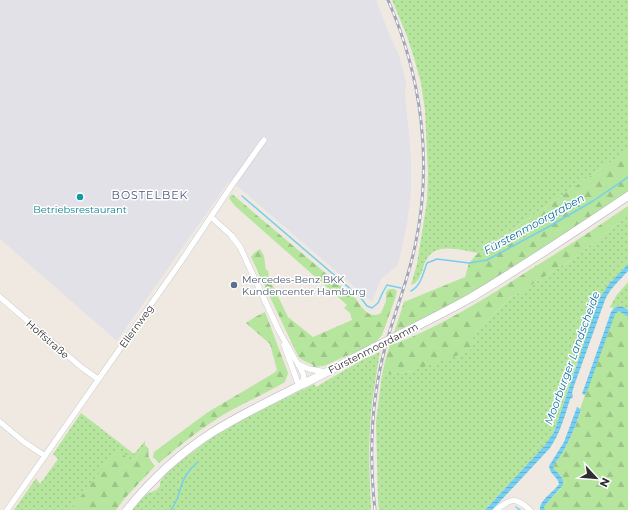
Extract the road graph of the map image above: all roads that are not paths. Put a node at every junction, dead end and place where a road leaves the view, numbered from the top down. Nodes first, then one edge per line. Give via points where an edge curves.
1 (264, 140) dead end
2 (628, 196) edge
3 (211, 217) junction
4 (0, 298) edge
5 (279, 331) junction
6 (298, 364) junction
7 (326, 372) junction
8 (98, 379) junction
9 (299, 386) junction
10 (0, 422) edge
11 (45, 456) junction
12 (7, 510) edge
13 (127, 510) edge
14 (496, 510) edge
15 (530, 510) edge

1 - 3 street, Ellernweg
2 - 7 main road, Fürstenmoordamm, bridge via 494,284
3 - 5 street via 240,247
3 - 8 street, Ellernweg
4 - 8 street, Hoffstraße
5 - 6 street
5 - 9 street
6 - 7 street
6 - 9 street via 304,376
7 - 9 main road, Fürstenmoordamm
8 - 11 street, Ellernweg
9 - 13 main road, Fürstenmoordamm via 211,433 158,477
10 - 11 street
11 - 12 street, Ellernweg
14 - 15 street via 509,502 517,501

